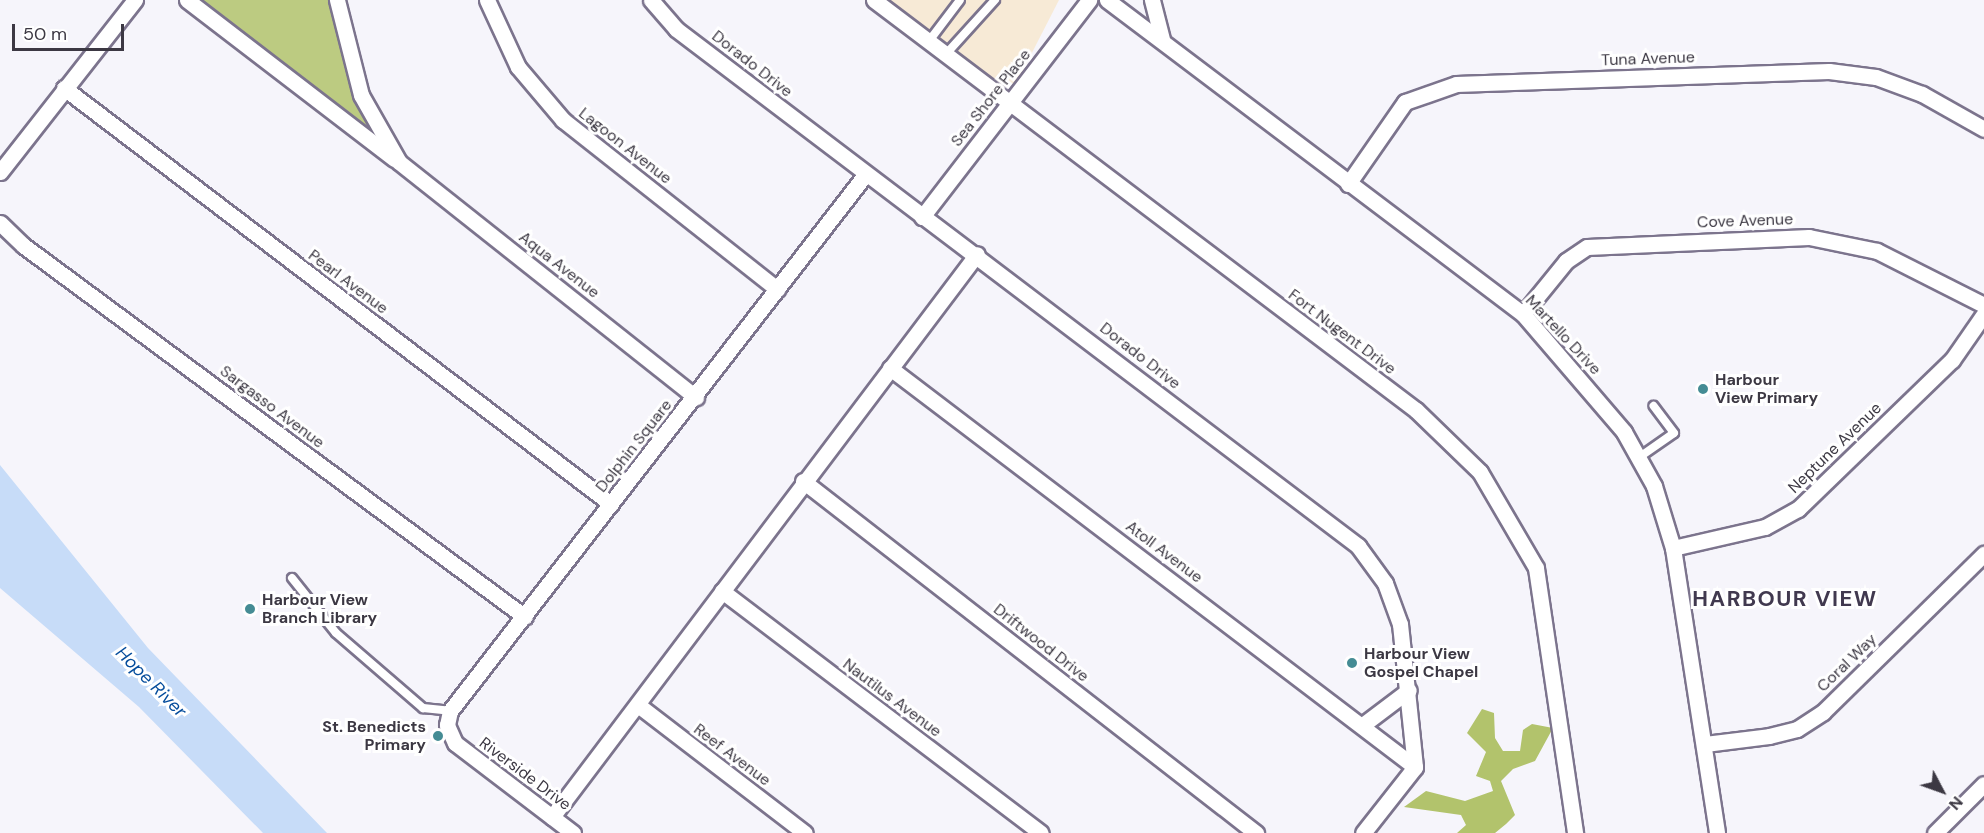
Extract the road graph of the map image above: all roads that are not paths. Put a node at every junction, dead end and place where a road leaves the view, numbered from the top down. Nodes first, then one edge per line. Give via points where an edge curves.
1 (135, 0) edge
2 (187, 0) edge
3 (337, 0) edge
4 (487, 0) edge
5 (651, 0) edge
6 (874, 0) edge
7 (960, 0) edge
8 (995, 0) edge
9 (1089, 0) edge
10 (1107, 0) edge
11 (1152, 0) edge
12 (1162, 39) junction
13 (928, 41) junction
14 (946, 54) junction
15 (64, 88) junction
16 (1010, 103) junction
17 (1984, 129) edge
18 (399, 162) junction
19 (0, 172) edge
20 (865, 174) junction
21 (1348, 184) junction
22 (922, 217) junction
23 (0, 223) edge
24 (977, 254) junction
25 (777, 289) junction
26 (1984, 305) edge
27 (1523, 314) junction
28 (1984, 314) edge
29 (890, 368) junction
30 (696, 397) junction
31 (1654, 406) dead end
32 (1641, 456) junction
33 (803, 481) junction
34 (611, 504) junction
35 (1673, 548) junction
36 (1984, 554) edge
37 (292, 578) dead end
38 (722, 591) junction
39 (525, 617) junction
40 (1409, 690) junction
41 (638, 705) junction
42 (450, 711) junction
43 (1364, 724) junction
44 (1705, 744) junction
45 (1415, 766) junction
46 (1984, 784) edge
47 (552, 817) junction
48 (573, 833) edge
49 (806, 833) edge
50 (1041, 833) edge
51 (1256, 833) edge
52 (1363, 833) edge
53 (1575, 833) edge
54 (1717, 833) edge
55 (1935, 833) edge

1 - 15 street
2 - 18 street, Aqua Avenue
3 - 18 street, Aqua Avenue via 361,95
4 - 25 street, Lagoon Avenue via 518,67 563,120
5 - 20 street, Dorado Drive via 676,29
6 - 13 street, Fort Nugent Drive
7 - 13 lane
8 - 14 lane
9 - 16 street, Sea Shore Place
10 - 12 street, Martello Drive
11 - 12 street
12 - 21 street, Martello Drive
13 - 14 street, Fort Nugent Drive
14 - 16 street, Fort Nugent Drive
15 - 19 street
15 - 34 street, Pearl Avenue
16 - 22 street, Sea Shore Place
16 - 53 street, Fort Nugent Drive via 1416,410 1480,472 1536,568
17 - 21 street, Tuna Avenue via 1922,94 1876,77 1829,71 1456,84 1405,102
18 - 30 street, Aqua Avenue
20 - 22 street, Dorado Drive
20 - 25 street, Dolphin Square
21 - 27 street, Martello Drive
22 - 24 street, Dorado Drive
23 - 39 street, Sargasso Avenue via 24,246
24 - 29 street
24 - 40 street, Dorado Drive via 1358,546 1385,583 1400,624
25 - 30 street, Dolphin Square
26 - 27 street, Cove Avenue via 1877,251 1809,237 1587,247 1566,261
27 - 32 street, Martello Drive
28 - 35 street, Neptune Avenue via 1952,360 1798,509 1765,527
29 - 33 street
29 - 43 street, Atoll Avenue
30 - 34 street, Dolphin Square
31 - 32 lane via 1674,433
32 - 35 street, Martello Drive
33 - 38 street
33 - 51 street, Driftwood Drive
34 - 39 street, Dolphin Square
35 - 44 street, Martello Drive
36 - 44 street, Coral Way via 1823,712 1779,734
37 - 42 lane via 336,633 423,708
38 - 41 street
38 - 50 street, Nautilus Avenue
39 - 42 street, Dolphin Square
40 - 43 street
40 - 45 street, Dorado Drive
41 - 47 street
41 - 49 street, Reef Avenue
42 - 47 street, Riverside Drive via 447,725 455,743
43 - 45 street, Atoll Avenue
44 - 54 street, Martello Drive
45 - 52 street
46 - 55 street
47 - 48 street, Riverside Drive

